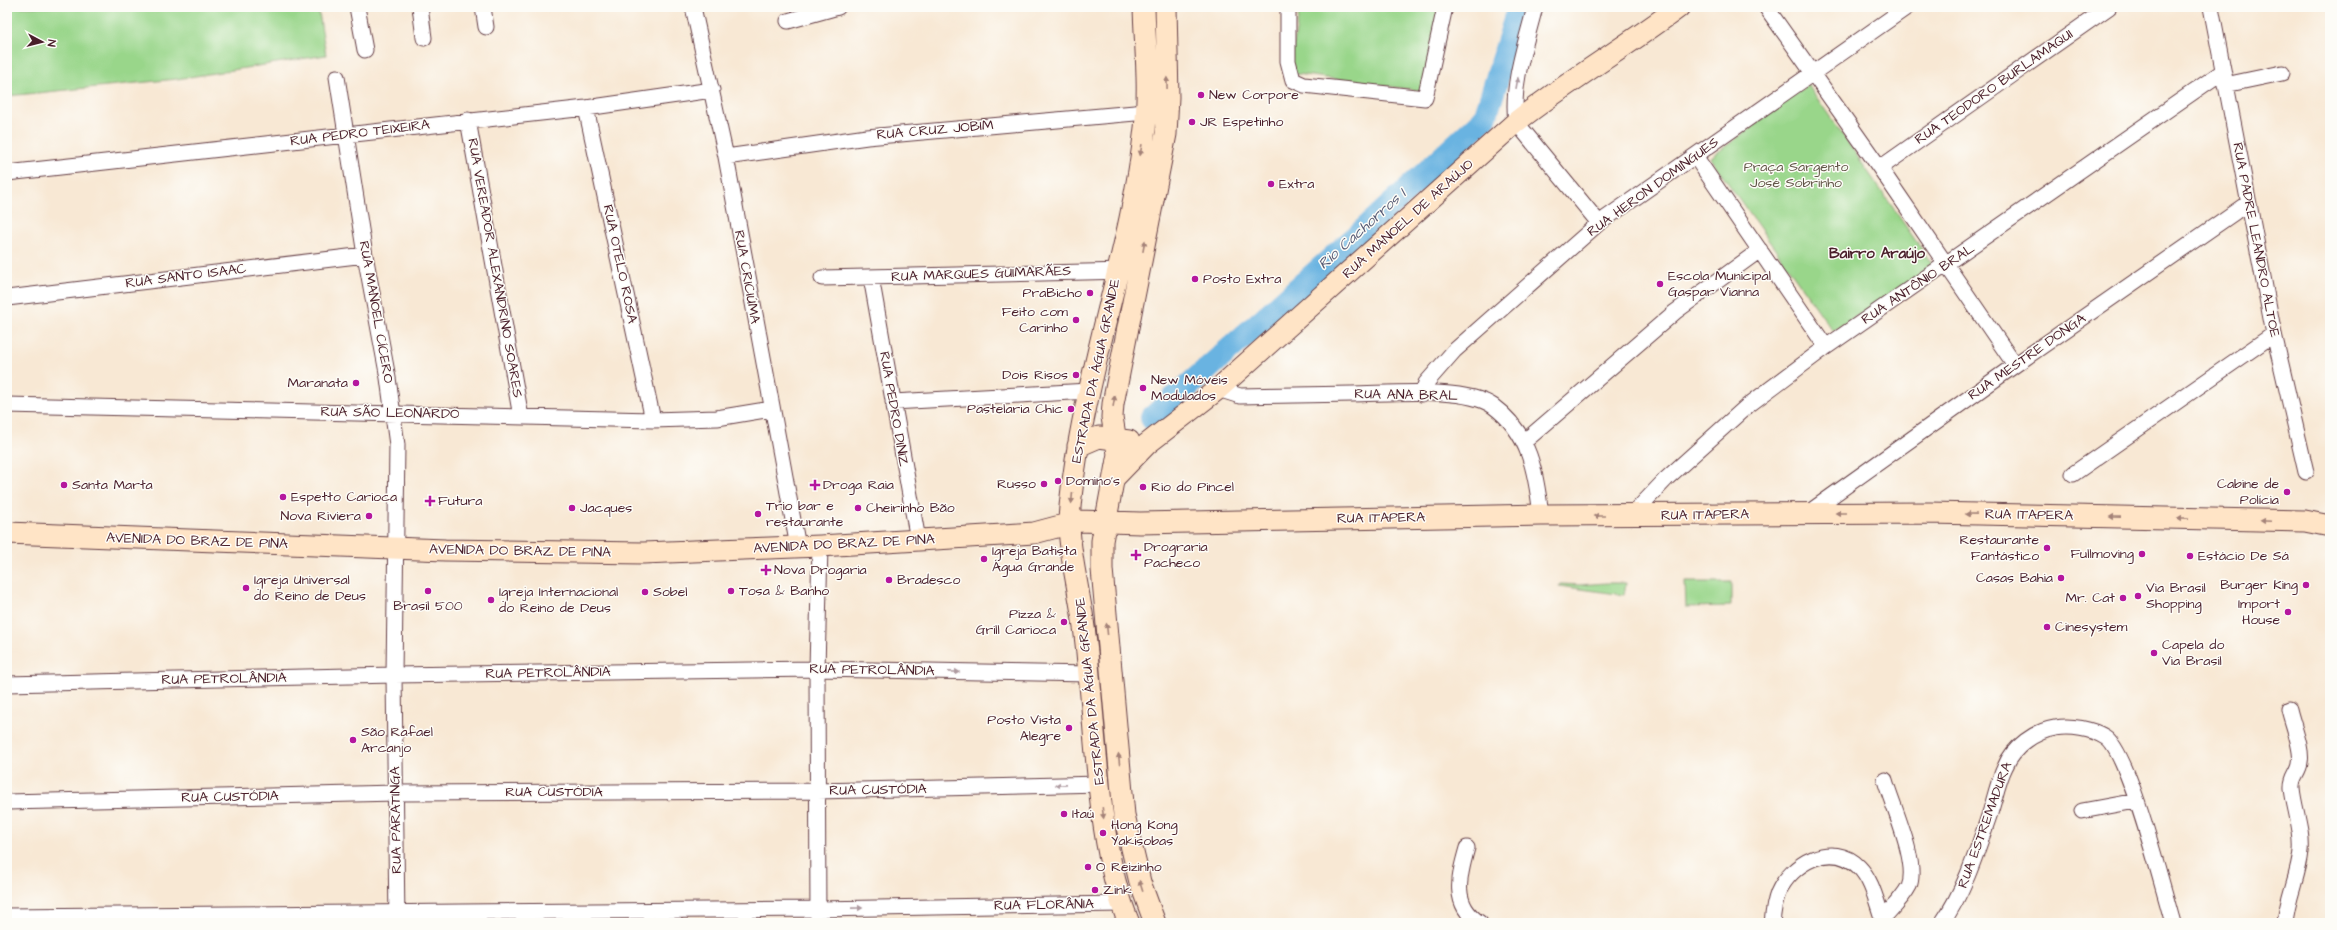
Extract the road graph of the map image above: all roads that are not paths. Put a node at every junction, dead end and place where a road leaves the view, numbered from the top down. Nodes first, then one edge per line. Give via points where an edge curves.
1 (357, 7) edge
2 (420, 7) edge
3 (483, 7) edge
4 (692, 7) edge
5 (838, 7) edge
6 (1144, 7) edge
7 (1166, 7) edge
8 (1288, 7) edge
9 (1445, 7) edge
10 (1535, 7) edge
11 (1679, 7) edge
12 (1766, 7) edge
13 (1907, 7) edge
14 (2109, 7) edge
15 (2211, 7) edge
16 (788, 21) dead end
17 (486, 27) dead end
18 (424, 38) dead end
19 (365, 50) dead end
20 (2282, 73) dead end
21 (1812, 74) junction
22 (337, 77) dead end
23 (2224, 79) junction
24 (712, 90) junction
25 (586, 108) junction
26 (1146, 112) junction
27 (468, 120) junction
28 (1516, 122) junction
29 (347, 135) junction
30 (1696, 156) junction
31 (726, 157) junction
32 (1880, 168) junction
33 (7, 173) edge
34 (1143, 200) junction
35 (2248, 203) junction
36 (1599, 223) junction
37 (1760, 250) junction
38 (365, 255) junction
39 (1945, 266) junction
40 (1118, 270) junction
41 (1139, 271) junction
42 (822, 278) dead end
43 (871, 278) junction
44 (7, 298) edge
45 (2274, 334) junction
46 (1826, 347) junction
47 (2015, 365) junction
48 (1218, 389) junction
49 (1089, 391) junction
50 (1422, 394) junction
51 (893, 402) junction
52 (7, 405) edge
53 (771, 409) junction
54 (393, 413) junction
55 (522, 417) junction
56 (653, 420) junction
57 (1116, 439) junction
58 (1525, 441) junction
59 (1147, 444) junction
60 (1078, 446) junction
61 (2306, 472) dead end
62 (2072, 474) dead end
63 (1114, 478) junction
64 (1108, 511) junction
65 (2330, 512) edge
66 (1808, 514) junction
67 (1541, 515) junction
68 (1630, 516) junction
69 (2305, 521) junction
70 (1069, 522) junction
71 (2330, 526) edge
72 (7, 533) edge
73 (1034, 533) junction
74 (918, 540) junction
75 (1071, 545) junction
76 (820, 546) junction
77 (798, 547) junction
78 (396, 548) junction
79 (817, 669) junction
80 (1089, 674) junction
81 (394, 675) junction
82 (7, 684) edge
83 (2288, 709) dead end
84 (1885, 780) dead end
85 (1100, 784) junction
86 (818, 792) junction
87 (396, 793) junction
88 (2136, 801) junction
89 (7, 802) edge
90 (2082, 811) dead end
91 (1467, 848) dead end
92 (1121, 904) junction
93 (7, 916) edge
94 (818, 916) edge
95 (397, 917) edge
96 (1883, 921) edge
97 (1129, 923) edge
98 (1154, 923) edge
99 (1480, 923) edge
100 (1772, 923) edge
101 (1942, 923) edge
102 (2173, 923) edge
103 (2285, 923) edge

1 - 19 street
2 - 18 street
3 - 17 street
4 - 24 street, RUA CRICIÚMA
5 - 16 street
6 - 26 street, ESTRADA DA ÁGUA GRANDE
34 -> 7 street, ESTRADA DA ÁGUA GRANDE via 1167,122
8 - 9 street via 1289,73 1293,80 1304,85 1425,98
28 -> 10 street via 1516,88
11 - 28 street, RUA MANOEL DE ARAÚJO
12 - 21 street
13 - 21 street, RUA HERON DOMINGUES
14 - 32 street, RUA TEODORO BURLAMAQUI
15 - 23 street, RUA PADRE LEANDRO ALTOE
20 - 23 street
21 - 30 street, RUA HERON DOMINGUES
21 - 32 street
22 - 29 street, RUA MANOEL CÍCERO
23 - 35 street, RUA PADRE LEANDRO ALTOE
23 - 39 street, RUA ANTÔNIO BRAL
24 - 25 street, RUA PEDRO TEIXEIRA
24 - 31 street, RUA CRICIÚMA
25 - 27 street, RUA PEDRO TEIXEIRA
25 - 56 street, RUA OTELO ROSA
26 - 31 street, RUA CRUZ JOBIM via 867,137
26 -> 34 street, ESTRADA DA ÁGUA GRANDE
27 - 29 street, RUA PEDRO TEIXEIRA
27 - 55 street, RUA VEREADOR ALEXANDRINO SOARES
28 - 36 street
28 - 48 street, RUA MANOEL DE ARAÚJO
29 - 33 street, RUA PEDRO TEIXEIRA
29 - 38 street, RUA MANOEL CÍCERO
30 - 36 street, RUA HERON DOMINGUES
30 - 37 street
31 - 53 street, RUA CRICIÚMA
32 - 39 street
34 - 40 street, ESTRADA DA ÁGUA GRANDE
41 -> 34 street, ESTRADA DA ÁGUA GRANDE
35 - 45 street, RUA PADRE LEANDRO ALTOE
35 - 47 street, RUA MESTRE DONGA
36 - 50 street, RUA HERON DOMINGUES via 1454,351 1426,383
37 - 46 street
37 - 58 street via 1675,312
38 - 44 street, RUA SANTO ISAAC
38 - 54 street, RUA MANOEL CÍCERO
39 - 46 street, RUA ANTÔNIO BRAL
39 - 47 street
40 - 41 street, RUA MARQUES GUIMARÃES
40 - 43 street, RUA MARQUES GUIMARÃES
40 - 49 street, ESTRADA DA ÁGUA GRANDE
57 -> 41 street, ESTRADA DA ÁGUA GRANDE via 1112,412
42 - 43 street, RUA MARQUES GUIMARÃES
43 - 51 street, RUA PEDRO DINIZ
45 - 61 street, RUA PADRE LEANDRO ALTOE
45 - 62 street
46 - 68 street, RUA ANTÔNIO BRAL via 1746,407 1666,479
47 - 66 street, RUA MESTRE DONGA
48 - 50 street, RUA ANA BRAL via 1240,396
48 - 59 street, RUA MANOEL DE ARAÚJO
49 - 51 street
49 - 60 street, ESTRADA DA ÁGUA GRANDE
50 - 58 street, RUA ANA BRAL via 1462,396 1483,401 1502,413
51 - 74 street, RUA PEDRO DINIZ
52 - 54 street, RUA SÃO LEONARDO
53 - 56 street, RUA SÃO LEONARDO via 717,418
53 - 77 street, RUA CRICIÚMA
54 - 55 street, RUA SÃO LEONARDO
54 - 78 street, RUA MANOEL CÍCERO via 397,445
55 - 56 street, RUA SÃO LEONARDO
57 - 59 street
57 - 60 street via 1093,438
57 - 63 street, ESTRADA DA ÁGUA GRANDE via 1118,454
58 - 67 street, RUA ANA BRAL via 1536,474
59 - 63 street, RUA MANOEL DE ARAÚJO
60 -> 70 street, ESTRADA DA ÁGUA GRANDE
63 - 64 street, ESTRADA DA ÁGUA GRANDE
64 - 67 street, RUA ITAPERA via 1130,522
64 - 70 street, AVENIDA DO BRAZ DE PINA
64 - 75 street via 1090,541
98 -> 64 street, ESTRADA DA ÁGUA GRANDE via 1140,882 1124,815 1102,569
65 - 69 street, RUA ITAPERA
66 - 68 street, RUA ITAPERA
69 -> 66 street, RUA ITAPERA via 1964,514
68 -> 67 street, RUA ITAPERA
69 - 71 street, RUA ITAPERA
70 - 73 street, AVENIDA DO BRAZ DE PINA
70 - 75 street, ESTRADA DA ÁGUA GRANDE
72 - 78 street, AVENIDA DO BRAZ DE PINA
73 - 74 street, AVENIDA DO BRAZ DE PINA
73 - 75 street, AVENIDA DO BRAZ DE PINA
74 - 76 street, AVENIDA DO BRAZ DE PINA
75 - 80 street, ESTRADA DA ÁGUA GRANDE via 1084,620
76 - 77 street, AVENIDA DO BRAZ DE PINA
76 - 79 street
77 - 78 street, AVENIDA DO BRAZ DE PINA via 643,553
78 - 81 street, RUA PARATINGA
79 -> 80 street, RUA PETROLÂNDIA
79 - 81 street, RUA PETROLÂNDIA
79 - 86 street
80 - 85 street, ESTRADA DA ÁGUA GRANDE
81 - 82 street, RUA PETROLÂNDIA
81 - 87 street, RUA PARATINGA
83 - 103 street via 2301,758 2292,784 2301,839 2299,864 2288,899
84 - 96 street via 1910,856 1912,870 1909,885
85 -> 86 street, RUA CUSTÓDIA
85 -> 92 street, ESTRADA DA ÁGUA GRANDE via 1103,815
86 - 87 street, RUA CUSTÓDIA
86 - 94 street
87 - 89 street, RUA CUSTÓDIA
87 - 95 street, RUA PARATINGA
88 - 90 street
88 - 101 street, RUA ESTREMADURA via 2118,752 2106,737 2064,726 2032,736 2013,752 2005,766 1960,896
88 - 102 street, RUA ESTREMADURA
91 - 99 street via 1459,877 1460,899 1466,912
94 -> 92 street, RUA FLORÂNIA
92 - 97 street, ESTRADA DA ÁGUA GRANDE
93 - 95 street, RUA FLORÂNIA
94 - 95 street, RUA FLORÂNIA
96 - 100 street via 1868,880 1859,868 1849,860 1830,854 1813,858 1790,874 1778,892

